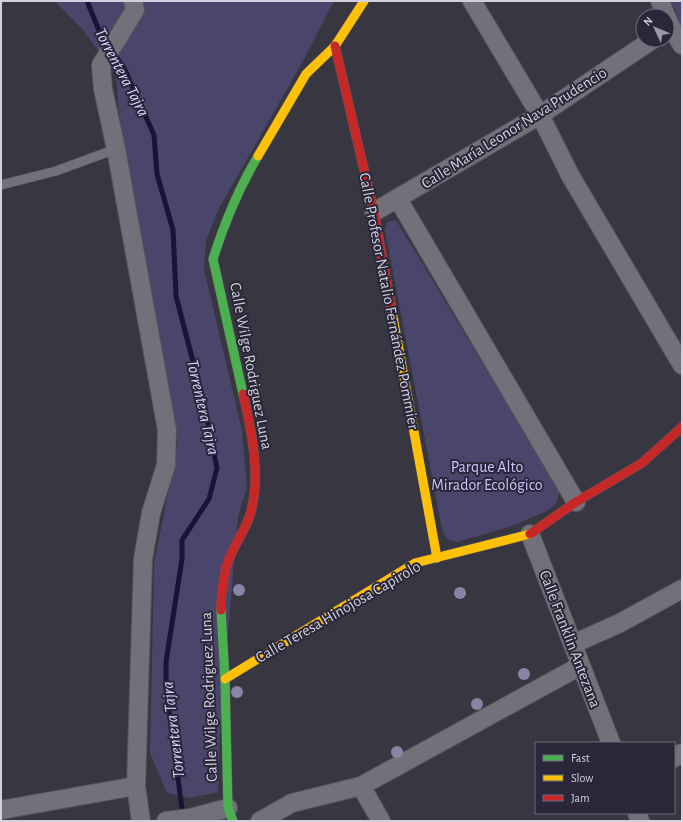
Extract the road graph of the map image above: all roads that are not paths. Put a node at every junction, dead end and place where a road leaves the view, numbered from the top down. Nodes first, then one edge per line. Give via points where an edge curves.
1 (133, 1) edge
2 (364, 1) edge
3 (472, 1) edge
4 (675, 34) edge
5 (682, 45) edge
6 (335, 46) junction
7 (640, 48) edge
8 (540, 115) junction
9 (116, 150) junction
10 (1, 185) edge
11 (398, 199) junction
12 (374, 212) junction
13 (678, 347) edge
14 (682, 365) edge
15 (682, 427) edge
16 (576, 502) junction
17 (530, 534) junction
18 (437, 558) junction
19 (682, 589) edge
20 (573, 644) junction
21 (580, 666) junction
22 (225, 679) junction
23 (610, 742) edge
24 (136, 786) junction
25 (361, 786) junction
26 (1, 810) edge
27 (230, 814) edge
28 (177, 820) edge
29 (141, 821) edge
30 (260, 821) edge
31 (381, 821) edge

1 - 9 street via 135,10 101,65 103,89
2 - 6 street, Calle Wilge Rodriguez Luna
3 - 8 street
4 - 5 street
6 - 12 street, Calle Profesor Natalio Fernández Pommier
6 - 22 street, Calle Wilge Rodriguez Luna via 306,74 246,177 213,259 249,419 255,468 255,489 249,517 226,567 221,604
7 - 8 street, Calle María Leonor Nava Prudencio
8 - 11 street, Calle María Leonor Nava Prudencio
8 - 13 street via 570,175
9 - 10 lane via 56,171
9 - 24 street via 167,430 166,465 151,513 143,559
11 - 12 street, Calle María Leonor Nava Prudencio
11 - 16 street, Calle Profesor Natalio Fernández Pommier
12 - 18 street, Calle Profesor Natalio Fernández Pommier
13 - 14 street
15 - 16 street, Calle Teresa Hinojosa Capirolo via 642,463
16 - 17 street, Calle Teresa Hinojosa Capirolo
17 - 18 street, Calle Teresa Hinojosa Capirolo
17 - 20 street, Calle Franklin Antezana
18 - 22 street, Calle Teresa Hinojosa Capirolo via 415,563
19 - 20 street via 620,623
20 - 21 street, Calle Franklin Antezana
21 - 23 street, Calle Franklin Antezana
21 - 25 street
22 - 27 street, Calle Wilge Rodriguez Luna
24 - 26 street
24 - 29 street
25 - 30 street via 292,803
25 - 31 street
27 - 28 street

